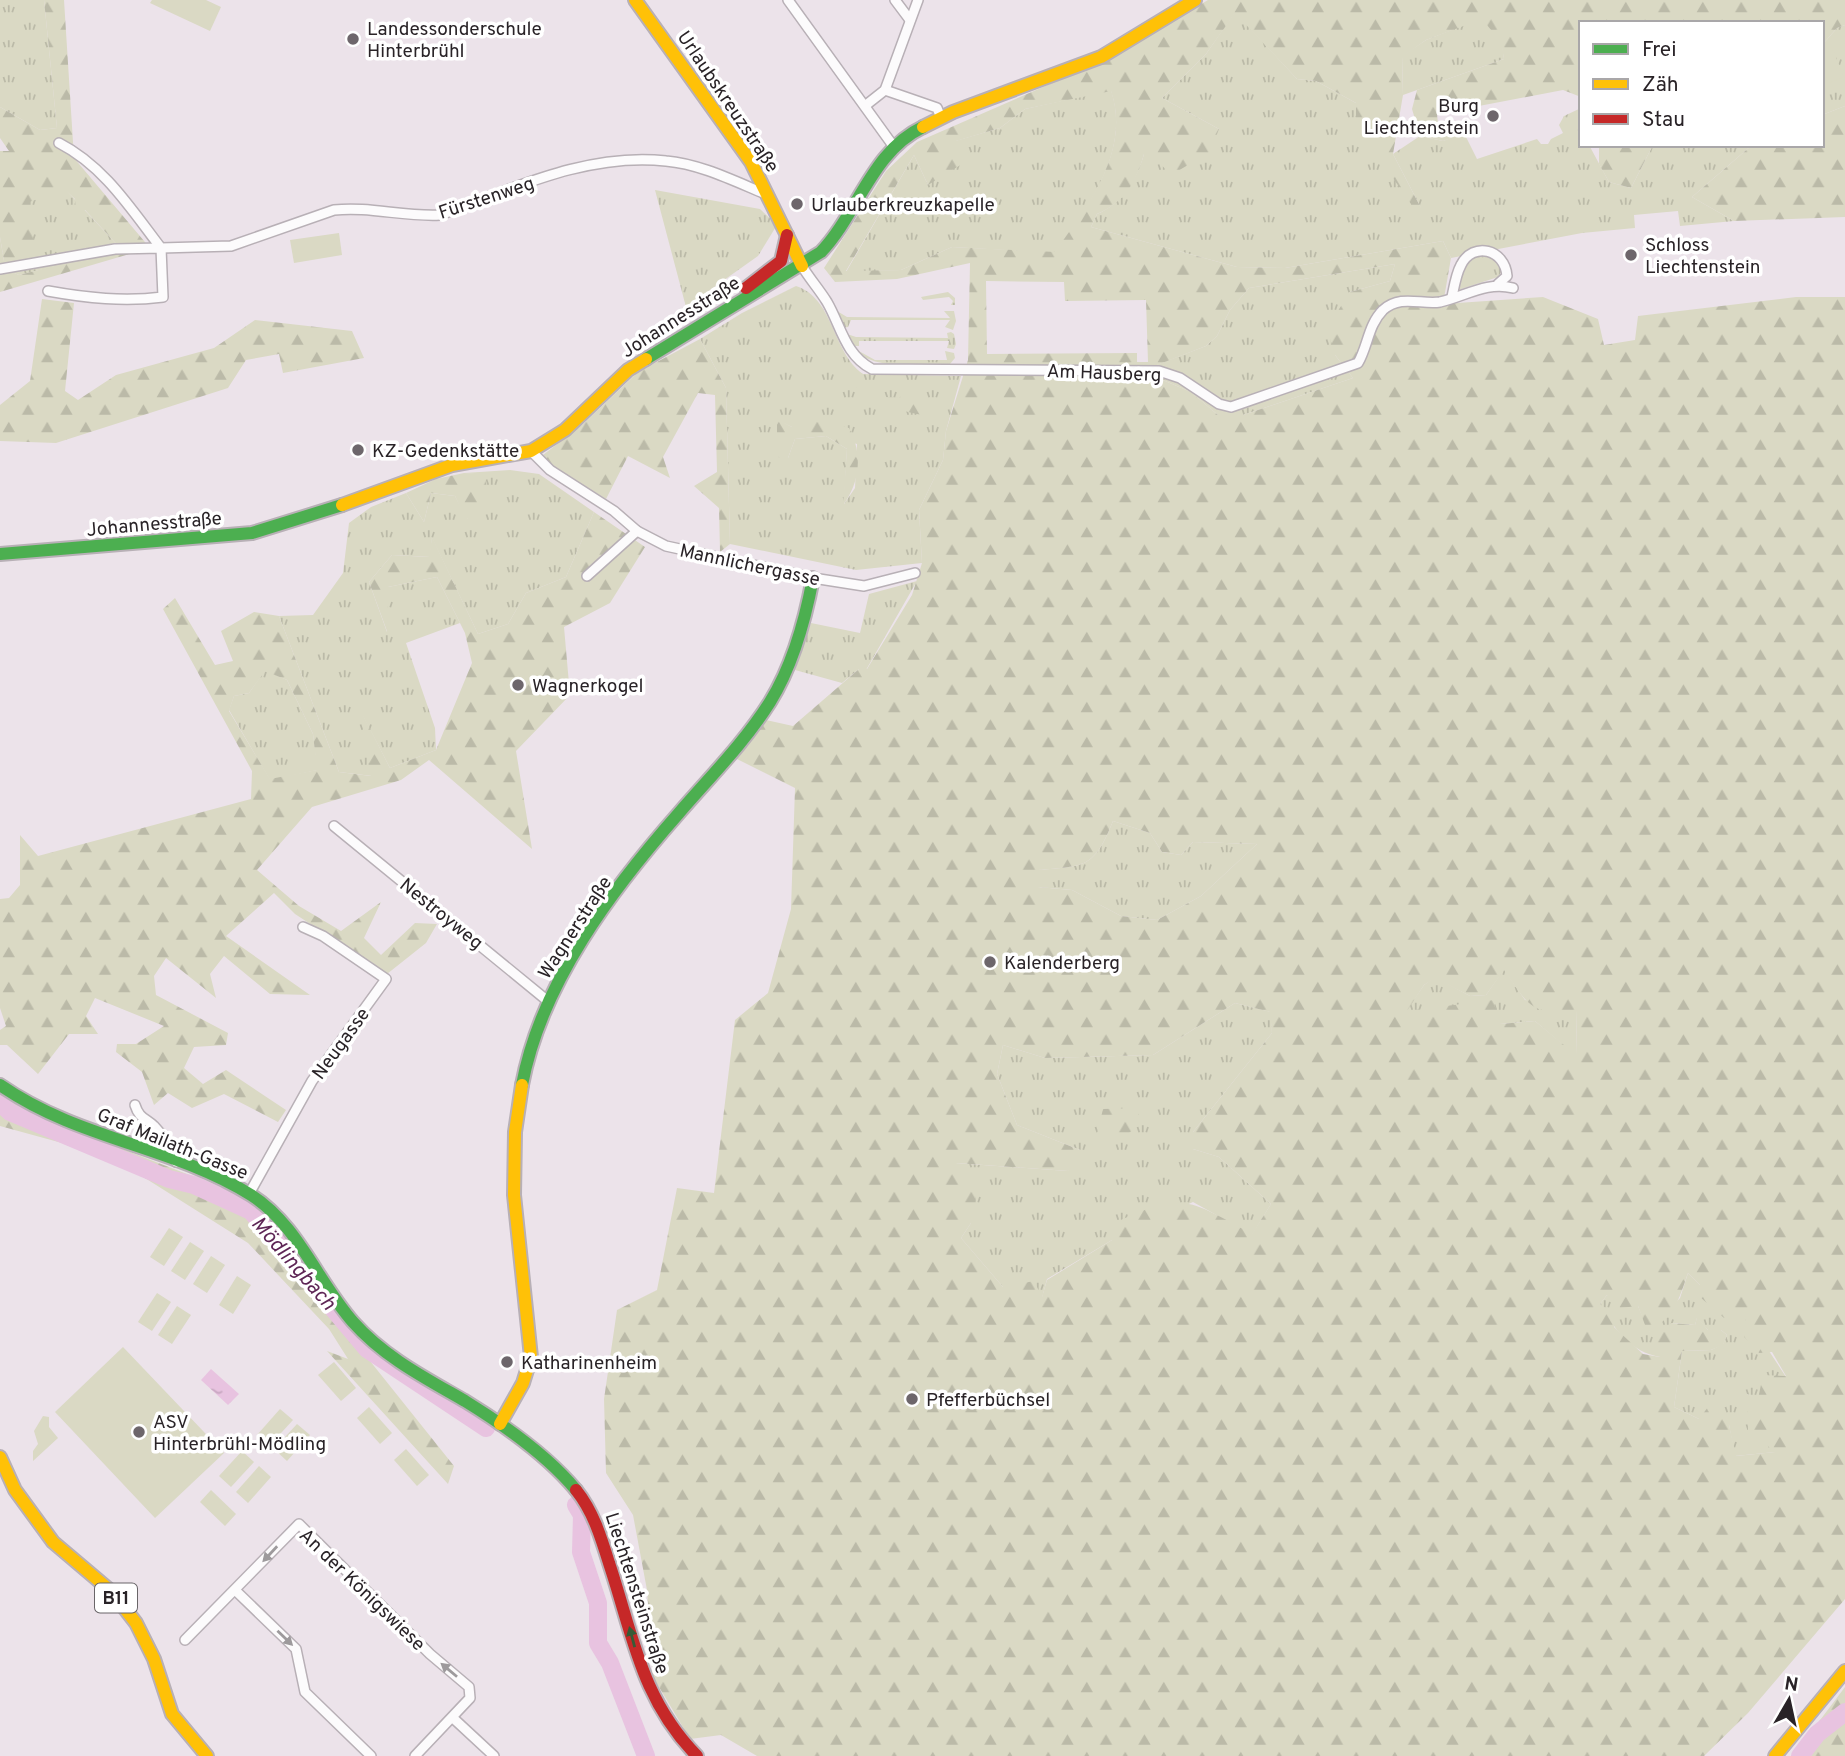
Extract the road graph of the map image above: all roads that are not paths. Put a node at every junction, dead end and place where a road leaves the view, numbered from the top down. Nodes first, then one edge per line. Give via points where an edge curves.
1 (635, 0) edge
2 (788, 0) edge
3 (895, 0) edge
4 (918, 0) edge
5 (1195, 0) edge
6 (910, 20) junction
7 (886, 90) junction
8 (866, 105) junction
9 (941, 118) junction
10 (59, 143) dead end
11 (894, 147) junction
12 (768, 195) junction
13 (786, 228) junction
14 (161, 248) junction
15 (802, 266) junction
16 (0, 269) edge
17 (1497, 284) junction
18 (1513, 288) dead end
19 (48, 291) dead end
20 (1451, 297) junction
21 (738, 301) junction
22 (531, 451) junction
23 (637, 531) junction
24 (0, 554) edge
25 (915, 573) dead end
26 (587, 576) dead end
27 (813, 578) junction
28 (334, 826) dead end
29 (303, 927) dead end
30 (549, 1002) junction
31 (0, 1085) edge
32 (135, 1105) dead end
33 (176, 1162) junction
34 (249, 1194) junction
35 (500, 1424) junction
36 (0, 1457) edge
37 (236, 1591) junction
38 (186, 1640) dead end
39 (1845, 1671) edge
40 (453, 1718) junction
41 (207, 1756) edge
42 (371, 1756) edge
43 (415, 1756) edge
44 (494, 1756) edge
45 (697, 1756) edge
46 (1775, 1756) edge

1 - 12 street, Urlaubskreuzstraße via 751,162
2 - 8 street
3 - 6 street
4 - 6 street
5 - 9 street, Johannesstraße via 1101,57
6 - 7 street
7 - 8 street
7 - 9 street via 937,108
8 - 11 street
9 - 11 street, Johannesstraße via 908,134
10 - 14 street via 98,169
11 - 15 street, Johannesstraße via 834,237
12 - 13 street, Urlaubskreuzstraße
12 - 14 street, Fürstenweg via 669,161 626,159 590,164 440,215 350,208 231,246
13 - 15 street, Urlaubskreuzstraße
13 - 21 street via 782,261 746,288
14 - 16 street, Fürstenweg via 115,249
14 - 19 street via 163,297 91,298
15 - 20 street, Am Hausberg via 828,304 848,348 872,369 1159,371 1231,407 1358,363 1373,323 1385,308 1408,300 1439,302
15 - 21 street, Johannesstraße
17 - 18 street, Am Hausberg
17 - 20 street, Am Hausberg
17 - 20 street via 1507,276 1506,263 1486,250 1461,264
21 - 22 street, Johannesstraße via 628,370 565,430
22 - 23 street, Mannlichergasse via 550,470
22 - 24 street, Johannesstraße via 452,465 307,518 252,533
23 - 26 street
23 - 27 street, Mannlichergasse via 691,553
25 - 27 street, Mannlichergasse via 864,586
27 - 30 street, Wagnerstraße via 781,682 718,769 661,834 575,955
28 - 30 street, Nestroyweg
29 - 34 street, Neugasse via 386,979 312,1081
30 - 35 street, Wagnerstraße via 523,1075 515,1137 521,1279 531,1357
31 - 33 street, Graf Mailath-Gasse via 56,1117
32 - 33 street via 139,1116 155,1126
33 - 34 street, Graf Mailath-Gasse
34 - 35 street, Graf Mailath-Gasse via 283,1223 353,1323 405,1364
45 -> 35 street, Liechtensteinstraße via 674,1732 640,1671 617,1580 591,1513 571,1485
36 - 41 street, B11 via 15,1490 52,1542 112,1592 136,1623 172,1714
37 - 38 street, An der Königswiese
40 -> 37 street, An der Königswiese via 470,1698 469,1687 299,1524
37 -> 42 street via 296,1649 305,1692
39 - 46 street
40 - 43 street, An der Königswiese
40 - 44 street

